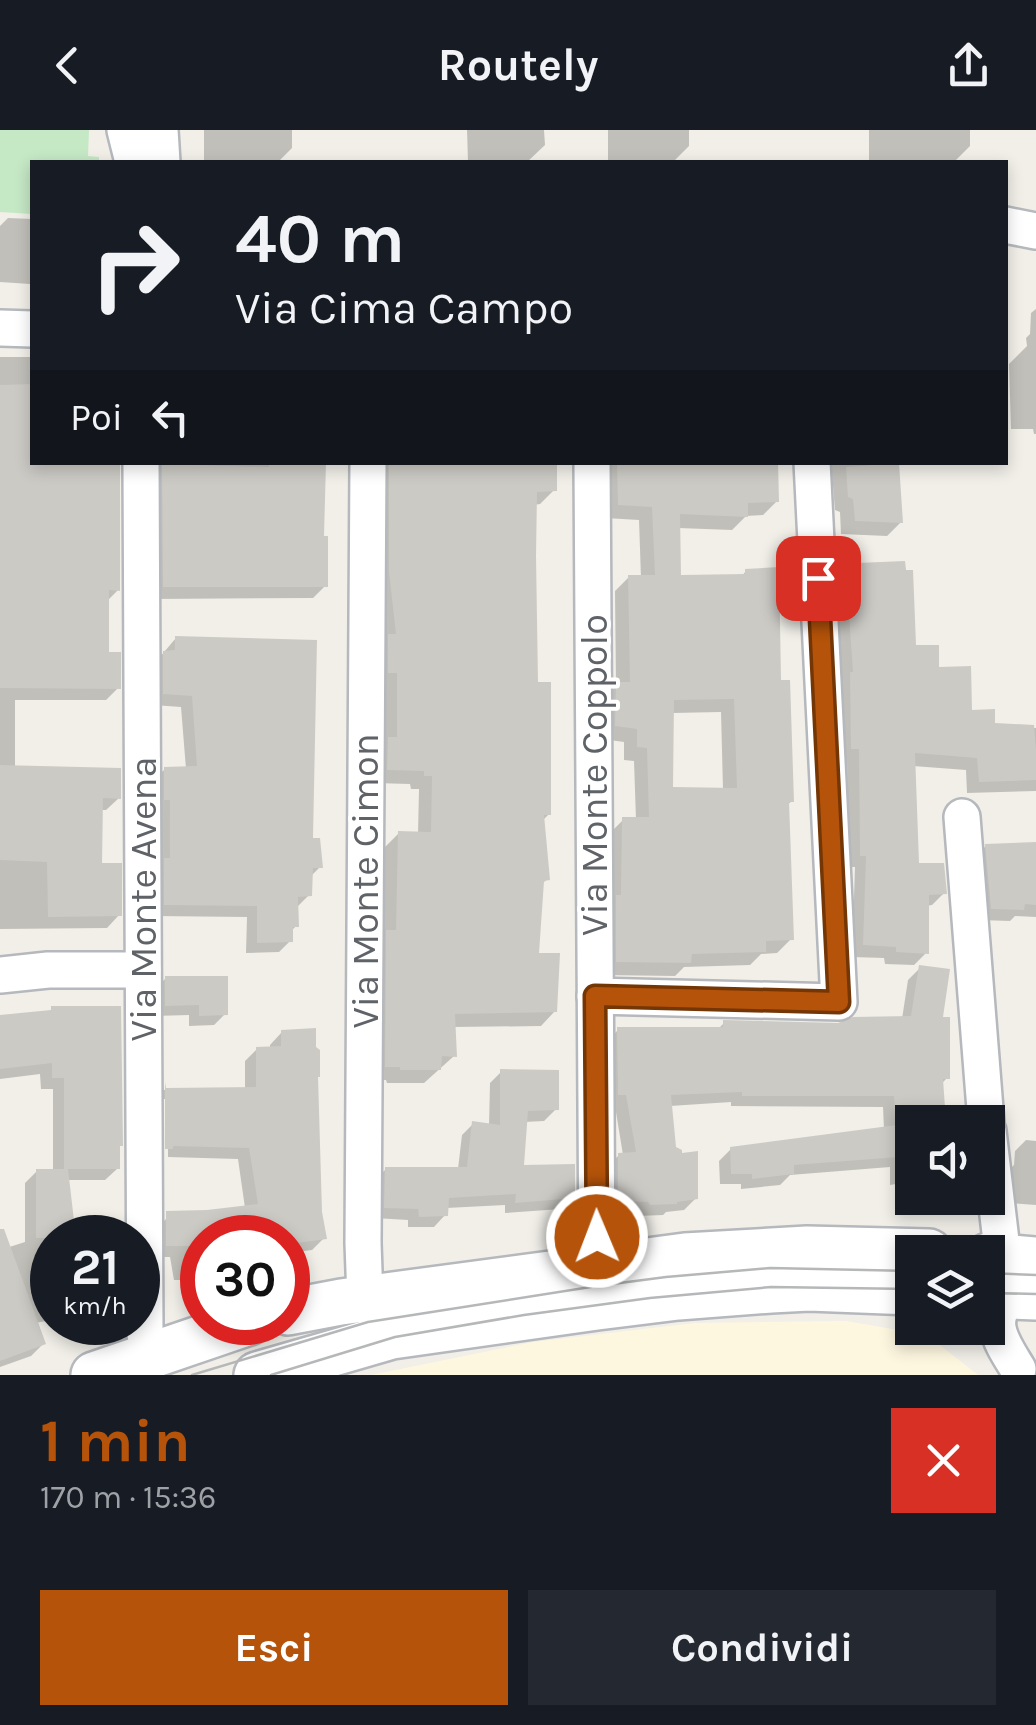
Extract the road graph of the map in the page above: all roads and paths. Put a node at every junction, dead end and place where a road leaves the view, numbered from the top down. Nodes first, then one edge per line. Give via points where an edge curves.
1 (125, 130) edge
2 (160, 130) edge
3 (133, 160) edge
4 (162, 160) edge
5 (1008, 225) edge
6 (1036, 230) edge
7 (0, 328) edge
8 (30, 329) edge
9 (141, 465) edge
10 (368, 465) edge
11 (592, 465) edge
12 (812, 465) edge
13 (962, 817) dead end
14 (143, 970) junction
15 (0, 976) edge
16 (595, 996) junction
17 (985, 1105) edge
18 (144, 1215) edge
19 (1005, 1215) edge
20 (895, 1252) edge
21 (597, 1268) junction
22 (1020, 1289) edge
23 (895, 1293) edge
24 (366, 1300) junction
25 (310, 1309) edge
26 (182, 1345) edge
27 (994, 1345) edge
28 (1020, 1372) edge
29 (94, 1375) edge
30 (257, 1375) edge

1 - 3 street
2 - 4 street
5 - 6 street
7 - 8 street
9 - 14 street, Via Monte Avena
10 - 24 street, Via Monte Cimon
11 - 16 street, Via Monte Coppolo
12 - 16 street via 839,1002
13 - 17 street
14 - 15 street
14 - 18 street, Via Monte Avena
16 - 21 street, Via Monte Coppolo
19 - 22 street
20 - 21 street via 768,1250
21 - 24 street
22 - 28 street via 1000,1310 998,1329
23 - 30 street via 734,1292 512,1318 392,1336
24 - 25 street
26 - 29 street
27 - 28 street

